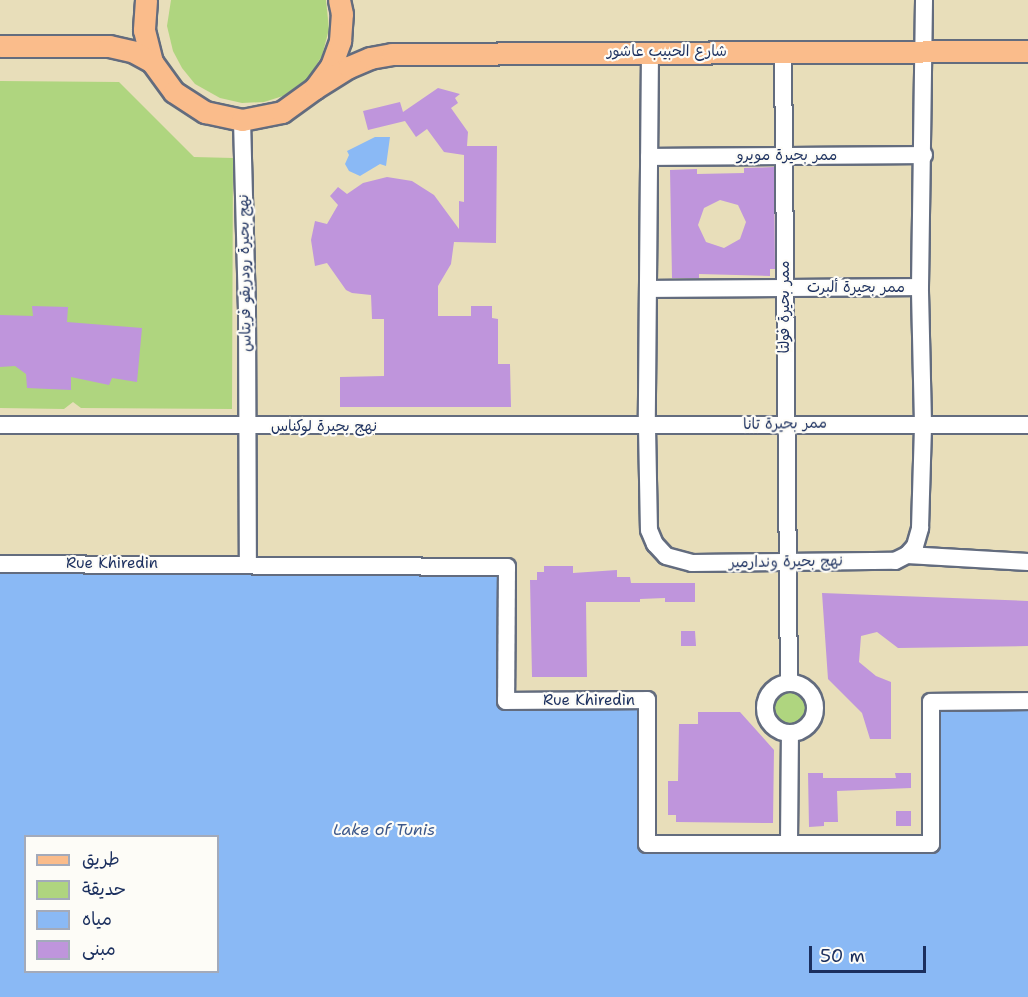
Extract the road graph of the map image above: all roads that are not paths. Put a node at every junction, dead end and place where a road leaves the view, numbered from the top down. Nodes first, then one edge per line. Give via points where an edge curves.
1 (146, 0) edge
2 (339, 0) edge
3 (924, 0) edge
4 (0, 46) edge
5 (925, 51) junction
6 (1028, 51) edge
7 (650, 52) junction
8 (783, 52) junction
9 (152, 62) junction
10 (315, 88) junction
11 (242, 120) junction
12 (924, 155) junction
13 (784, 156) junction
14 (649, 157) junction
15 (920, 287) junction
16 (786, 288) junction
17 (649, 289) junction
18 (786, 424) junction
19 (923, 424) junction
20 (0, 425) edge
21 (1028, 425) edge
22 (247, 427) junction
23 (647, 427) junction
24 (907, 555) junction
25 (788, 561) junction
26 (1028, 562) edge
27 (0, 564) edge
28 (248, 565) junction
29 (789, 683) junction
30 (1028, 701) edge
31 (790, 733) junction
32 (789, 843) junction

1 - 9 main road via 144,30
2 - 10 main road via 340,41 331,66
3 - 5 street
4 - 9 main road via 109,46 134,52
5 - 6 main road, شارع الحبيب عاشور
5 - 8 main road, شارع الحبيب عاشور
5 - 12 street
7 - 8 main road, شارع الحبيب عاشور
7 - 10 main road, شارع الحبيب عاشور via 392,54 349,67
7 - 14 street, نهج بحيرة وندارمير
8 - 13 street, ممر بحيرة فولتا
9 - 11 main road via 174,92 197,107
10 - 11 main road, شارع الحبيب عاشور via 282,112
11 - 22 street, نهج بحيرة رودريقو فريتاس
12 - 13 street, ممر بحيرة مويرو
12 - 15 street
13 - 14 street, ممر بحيرة مويرو
13 - 16 street, ممر بحيرة فولتا
14 - 17 street, نهج بحيرة وندارمير
15 - 16 street, ممر بحيرة ألبرت
15 - 19 street
16 - 17 street, ممر بحيرة ألبرت
16 - 18 street, ممر بحيرة فولتا
17 - 23 street, نهج بحيرة وندارمير
18 - 19 street, ممر بحيرة تانا
18 - 23 street, ممر بحيرة تانا
18 - 25 street, ممر بحيرة فولتا
19 - 21 street, ممر بحيرة تانا
19 - 24 street via 920,528 915,546
20 - 22 street, نهج بحيرة لوكناس
22 - 23 street, نهج بحيرة لوكناس
22 - 28 street, نهج بحيرة رودريقو فريتاس
23 - 25 street, نهج بحيرة وندارمير via 649,530 666,555 692,563
24 - 25 street, نهج بحيرة وندارمير via 895,561
24 - 26 street, نهج بحيرة وندارمير
25 - 29 street, ممر بحيرة فولتا
27 - 28 street, Rue Khiredin
28 - 32 street, Rue Khiredin via 507,567 506,701 647,700 647,843
29 - 31 street via 770,693 765,710 773,726
29 - 31 street via 810,692 816,708 807,728
30 - 32 street, Rue Khiredin via 931,702 931,844
31 - 32 street

